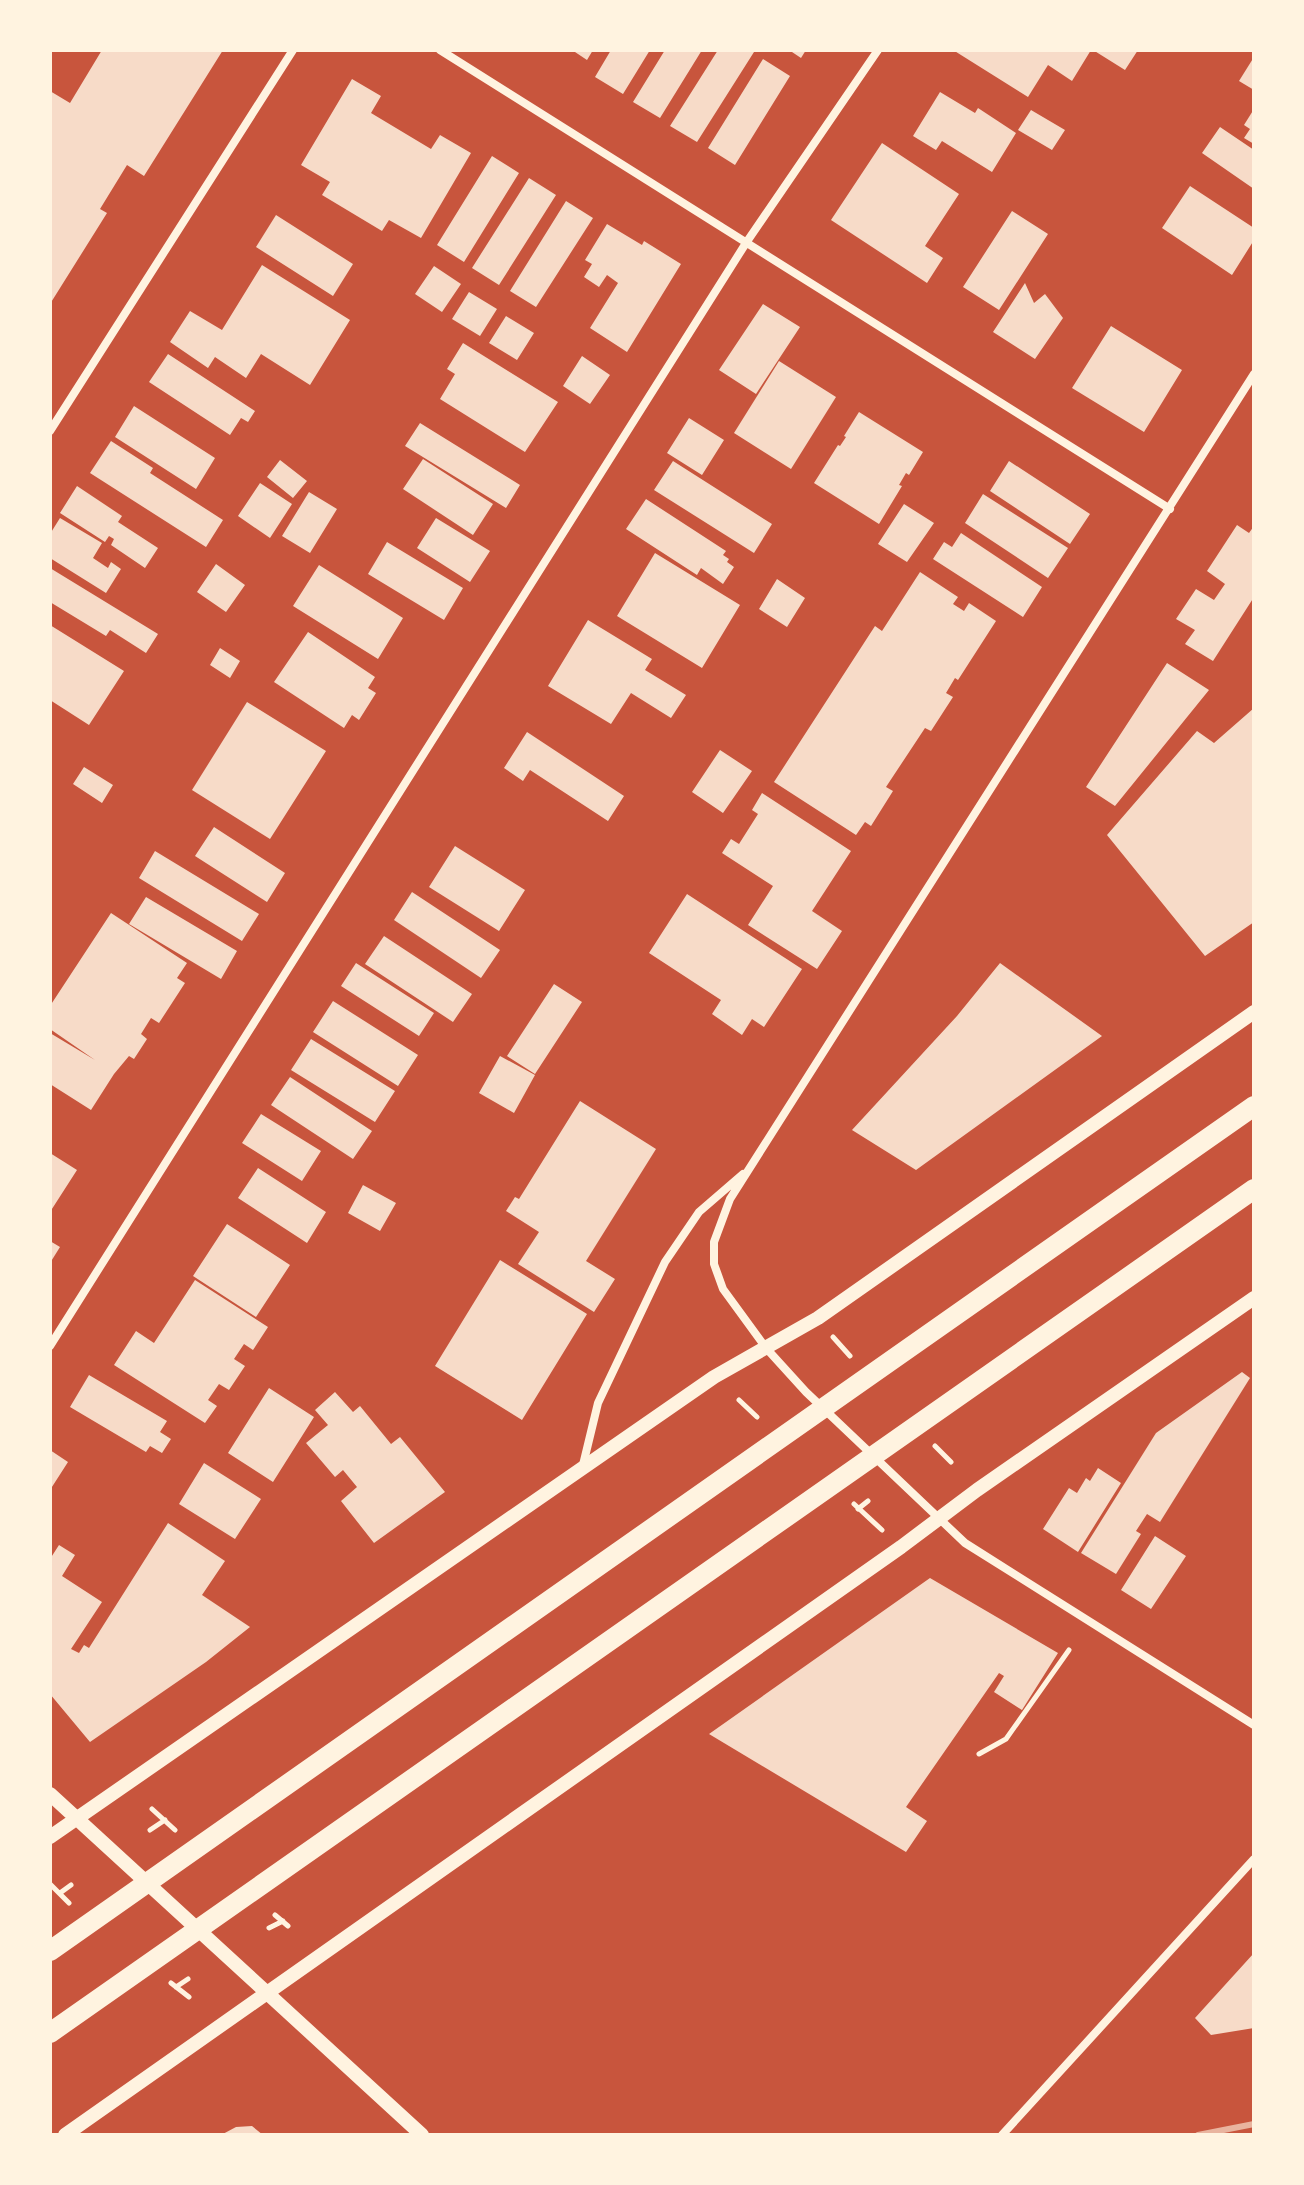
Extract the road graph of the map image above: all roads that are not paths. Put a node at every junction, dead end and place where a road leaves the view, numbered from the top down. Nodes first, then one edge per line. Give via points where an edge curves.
1 (293, 50) edge
2 (440, 50) edge
3 (878, 50) edge
4 (746, 243) junction
5 (1254, 374) edge
6 (50, 431) edge
7 (1170, 509) junction
8 (1254, 1012) edge
9 (1254, 1106) edge
10 (749, 1168) junction
11 (1254, 1189) edge
12 (1254, 1298) edge
13 (50, 1346) edge
14 (766, 1348) junction
15 (822, 1408) junction
16 (872, 1457) junction
17 (582, 1469) junction
18 (939, 1519) junction
19 (1254, 1725) edge
20 (50, 1794) edge
21 (77, 1820) junction
22 (50, 1837) edge
23 (1254, 1859) edge
24 (148, 1884) junction
25 (197, 1929) junction
26 (50, 1951) edge
27 (266, 1992) junction
28 (50, 2033) edge
29 (65, 2135) edge
30 (422, 2135) edge
31 (1002, 2135) edge

1 - 6 street
2 - 4 street
3 - 4 street
4 - 7 street
4 - 13 street
5 - 7 street
7 - 10 street
8 - 14 street via 818,1318
9 - 15 main road
10 - 14 street via 721,1220 714,1264 723,1289
10 - 17 street via 699,1212 665,1262 598,1403
11 - 16 main road
12 - 18 street
14 - 15 street
14 - 17 street via 714,1377
15 - 16 street
15 - 24 main road
16 - 18 street
16 - 25 main road
17 - 21 street
18 - 19 street via 965,1543
18 - 27 street
20 - 21 street
21 - 22 street
21 - 24 street
23 - 31 street
24 - 25 street
24 - 26 main road
25 - 27 street
25 - 28 main road
27 - 29 street
27 - 30 street

